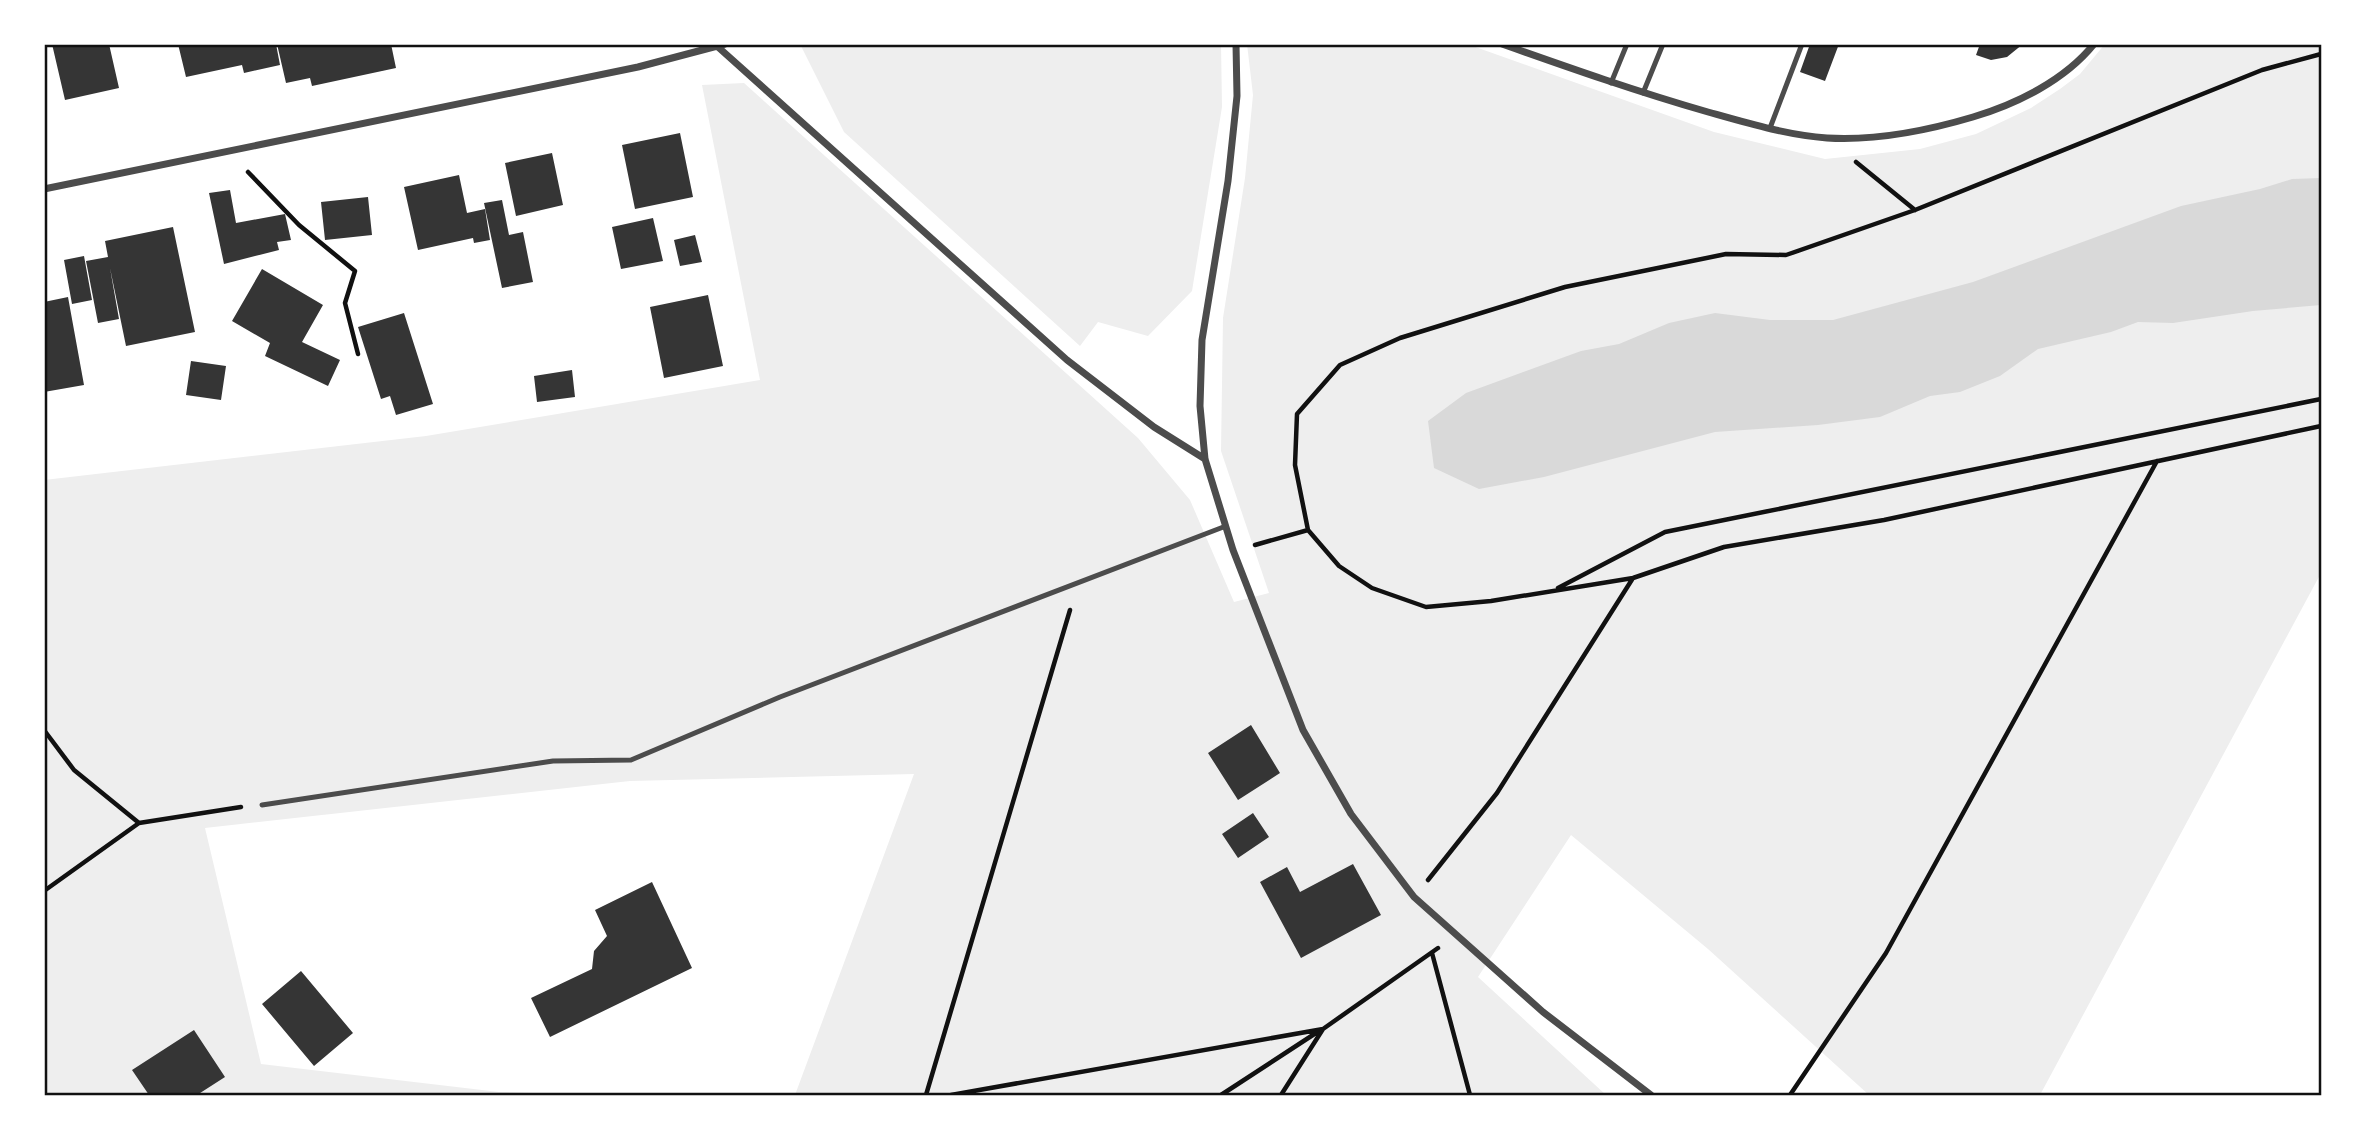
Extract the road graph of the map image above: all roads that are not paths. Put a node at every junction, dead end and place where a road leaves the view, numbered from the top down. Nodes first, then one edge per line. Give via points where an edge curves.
1 (1236, 44) edge
2 (1502, 44) edge
3 (1627, 44) edge
4 (1663, 44) edge
5 (1802, 44) edge
6 (2094, 44) edge
7 (721, 45) edge
8 (1611, 83) junction
9 (1643, 93) junction
10 (1770, 128) junction
11 (44, 189) edge
12 (1205, 459) junction
13 (1226, 526) junction
14 (262, 805) road end
15 (1651, 1095) edge

1 - 12 street via 1231,157 1202,340 1200,406
2 - 8 street
3 - 8 lane
4 - 9 lane
5 - 10 lane
6 - 10 street via 2036,91 1990,112 1944,125 1891,135 1825,138
7 - 11 street via 638,67
7 - 12 street via 1067,360 1154,427
8 - 9 street
9 - 10 street
12 - 13 street
13 - 14 lane via 780,696 631,760 552,761
13 - 15 street via 1303,730 1351,814 1415,897 1543,1012

